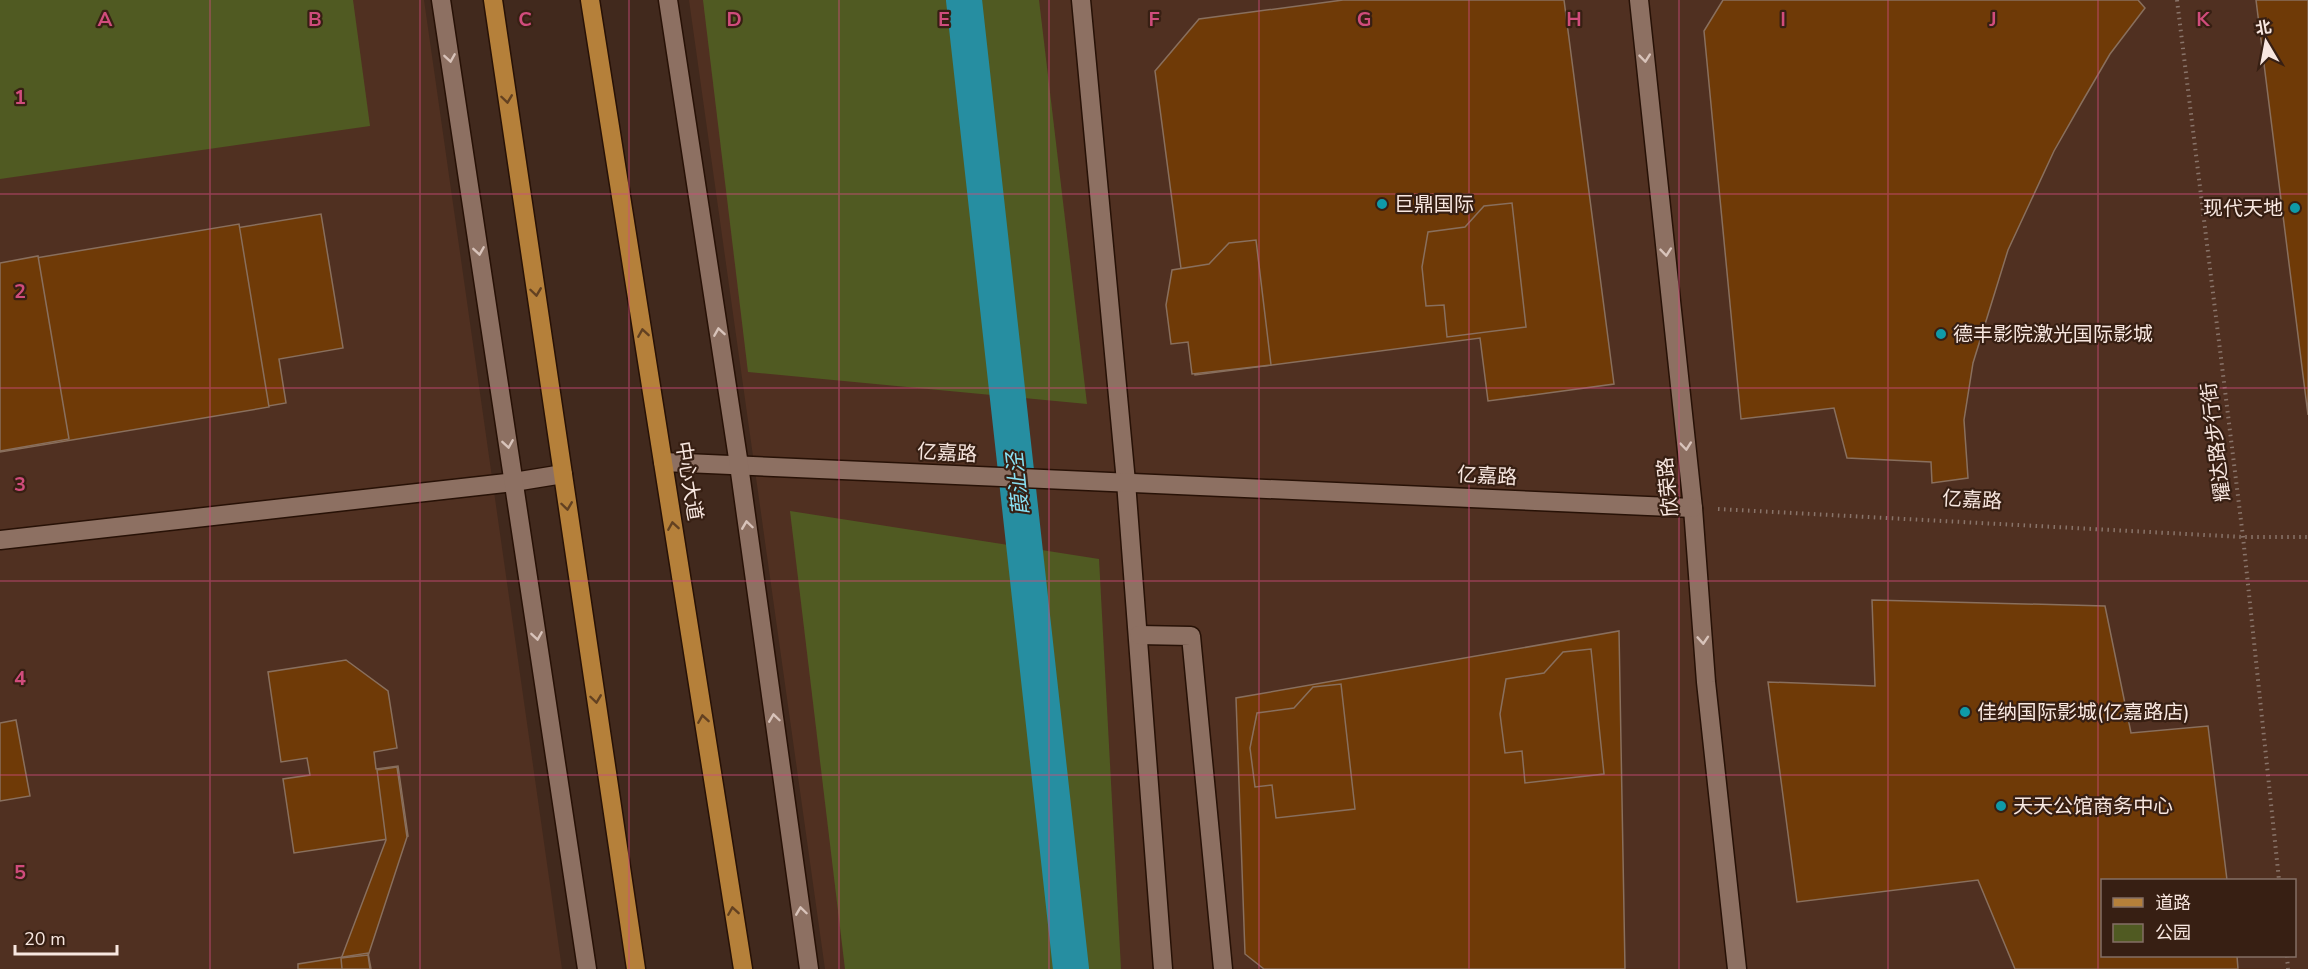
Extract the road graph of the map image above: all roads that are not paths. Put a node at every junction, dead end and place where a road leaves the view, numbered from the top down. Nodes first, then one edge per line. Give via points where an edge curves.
1 (441, 0) edge
2 (493, 0) edge
3 (590, 0) edge
4 (668, 0) edge
5 (1081, 0) edge
6 (1639, 0) edge
7 (663, 462) junction
8 (739, 465) junction
9 (563, 474) junction
10 (514, 482) junction
11 (1126, 482) junction
12 (1693, 508) junction
13 (0, 540) edge
14 (1139, 635) junction
15 (587, 969) edge
16 (636, 969) edge
17 (742, 969) edge
18 (809, 969) edge
19 (1163, 969) edge
20 (1222, 969) edge
21 (1737, 969) edge

1 -> 10 street
2 -> 9 main road
7 -> 3 main road, 中心大道
8 -> 4 street
5 - 11 street
6 -> 12 street, 欣荣路
7 - 8 street, 亿嘉路
17 -> 7 main road, 中心大道
8 - 11 street, 亿嘉路
18 -> 8 street
9 - 10 street
9 -> 16 main road
10 - 13 street
10 -> 15 street
11 - 12 street, 亿嘉路
11 - 14 street
12 -> 21 street, 欣荣路 via 1706,682
14 - 19 street
14 - 20 street via 1191,636

